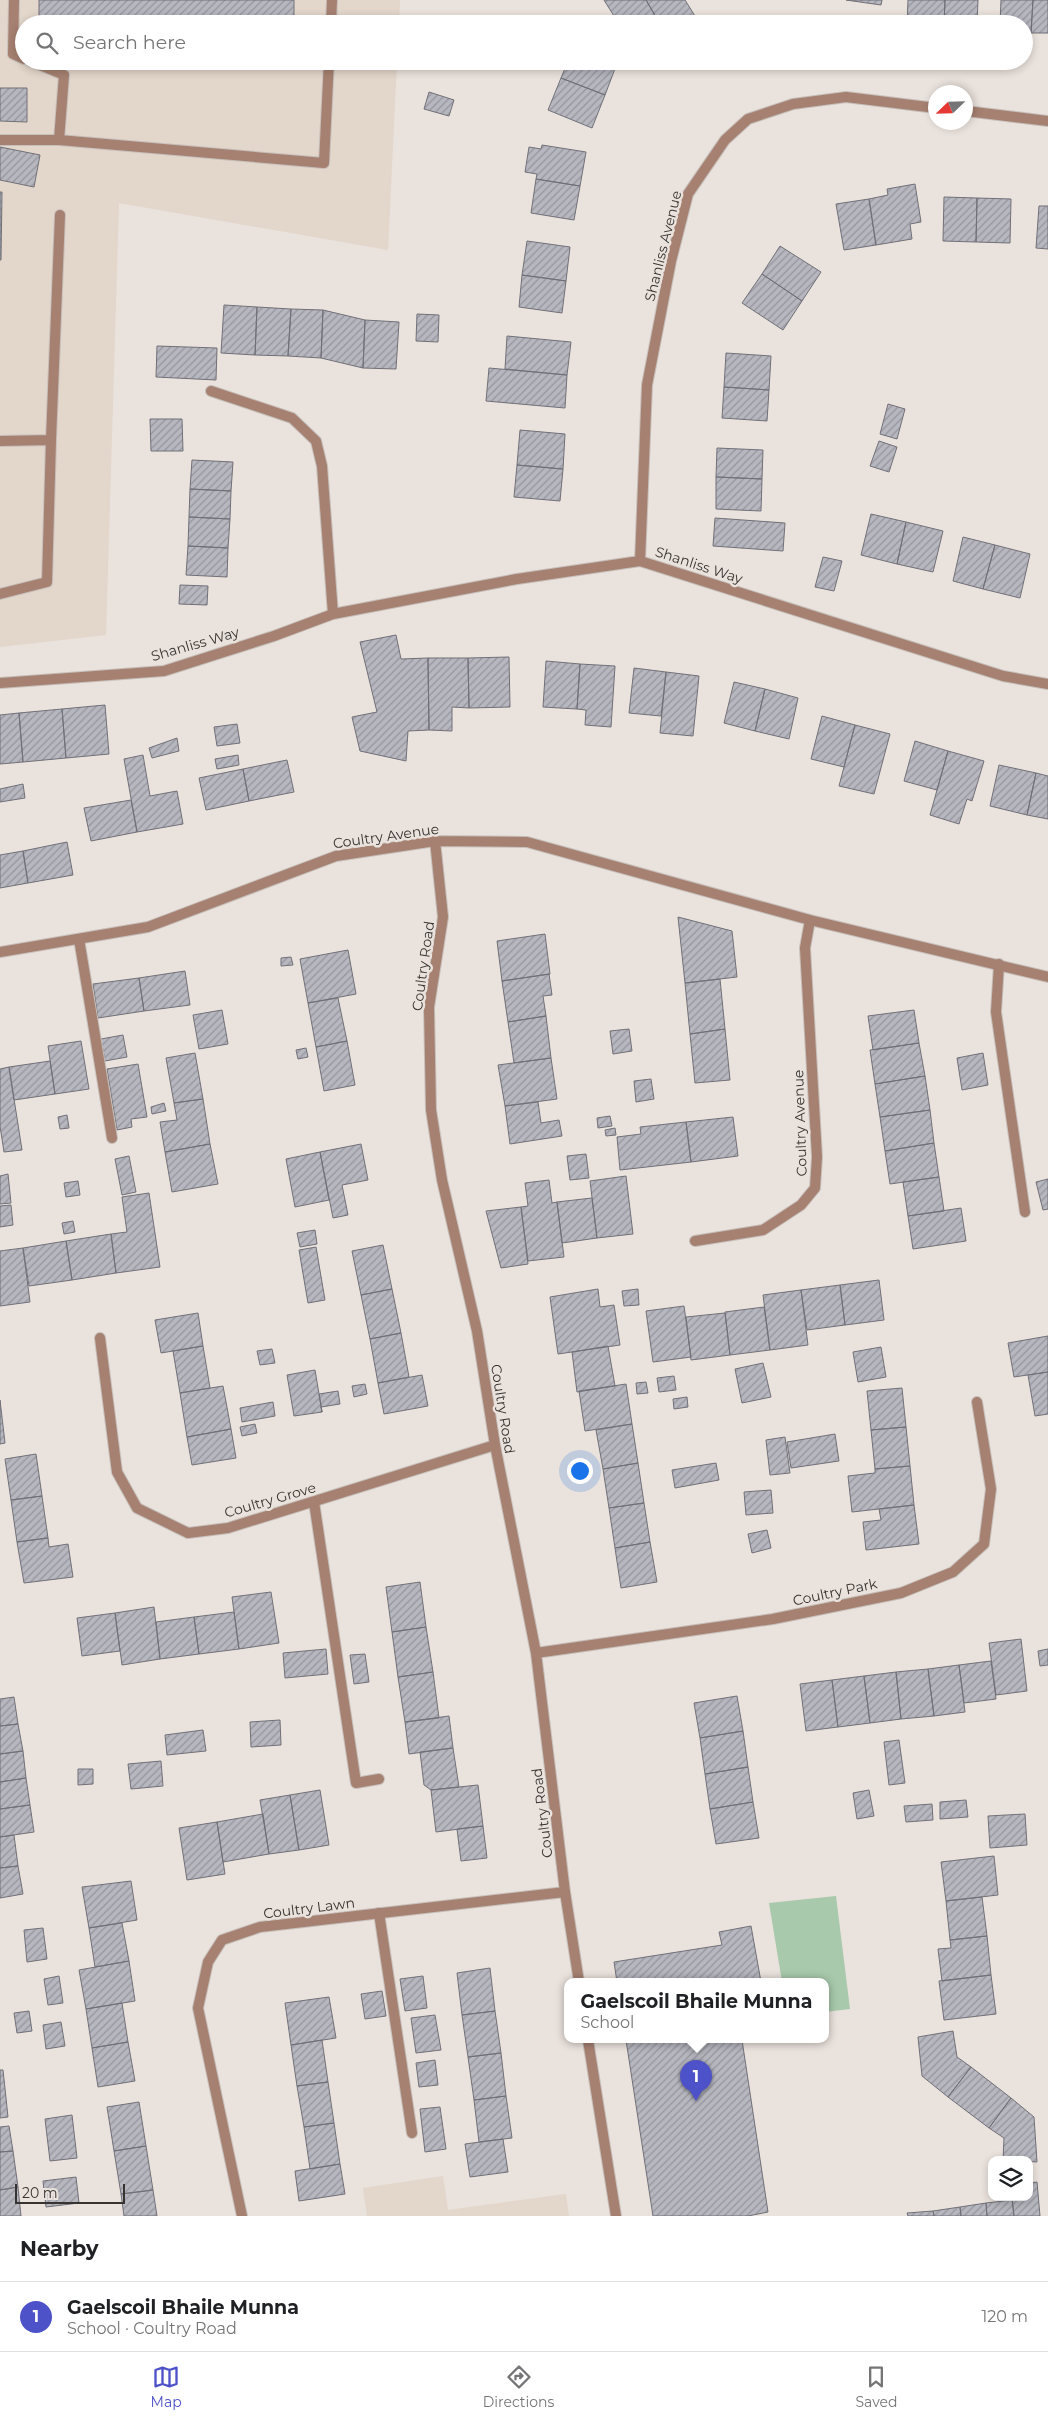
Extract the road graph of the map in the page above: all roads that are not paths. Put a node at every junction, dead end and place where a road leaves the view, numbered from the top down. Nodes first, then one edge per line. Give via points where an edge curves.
1 (14, 0) edge
2 (332, 0) edge
3 (331, 15) edge
4 (15, 55) edge
5 (52, 70) edge
6 (328, 70) edge
7 (928, 107) edge
8 (973, 112) edge
9 (1048, 121) edge
10 (0, 140) edge
11 (59, 140) junction
12 (60, 215) dead end
13 (211, 391) dead end
14 (51, 440) junction
15 (0, 441) edge
16 (640, 560) junction
17 (0, 594) edge
18 (333, 614) junction
19 (0, 683) edge
20 (1048, 684) edge
21 (435, 841) junction
22 (810, 920) junction
23 (79, 939) junction
24 (0, 952) edge
25 (999, 964) junction
26 (1048, 977) edge
27 (112, 1138) dead end
28 (1025, 1212) dead end
29 (695, 1242) dead end
30 (100, 1338) dead end
31 (977, 1402) dead end
32 (494, 1445) junction
33 (314, 1502) junction
34 (536, 1653) junction
35 (379, 1779) dead end
36 (565, 1892) junction
37 (379, 1914) junction
38 (578, 1978) edge
39 (588, 2043) edge
40 (412, 2133) dead end
41 (242, 2216) edge
42 (616, 2216) edge

1 - 4 street
2 - 3 street
5 - 11 street via 64,75
6 - 11 street via 324,163
7 - 16 street, Shanliss Avenue via 846,97 793,104 748,119 725,140 688,194 646,385
8 - 9 street
10 - 11 street
12 - 14 street
13 - 18 street via 292,418 316,442 322,466
14 - 15 street
14 - 17 street via 46,582
16 - 18 street, Shanliss Way via 517,579
16 - 20 street, Shanliss Way via 1003,676
18 - 19 street, Shanliss Way via 164,671
21 - 22 street, Coultry Avenue via 527,842
21 - 23 street, Coultry Avenue via 336,856 148,927
21 - 32 street, Coultry Road via 443,917 429,1007 431,1110 442,1180 477,1331
22 - 25 street, Coultry Avenue
22 - 29 street, Coultry Avenue via 805,948 817,1157 815,1188 802,1205 763,1230
23 - 24 street, Coultry Avenue
23 - 27 street
25 - 26 street, Coultry Avenue
25 - 28 street via 996,1012
30 - 33 street, Coultry Grove via 117,1472 137,1508 188,1533 228,1528
31 - 34 street, Coultry Park via 990,1489 984,1544 952,1572 901,1593 773,1619
32 - 33 street, Coultry Grove
32 - 34 street, Coultry Road
33 - 35 street via 356,1783
34 - 36 street, Coultry Road
36 - 37 street, Coultry Lawn
36 - 38 street, Coultry Road
37 - 40 street
37 - 41 street, Coultry Lawn via 260,1927 222,1940 208,1962 198,2008
39 - 42 street

